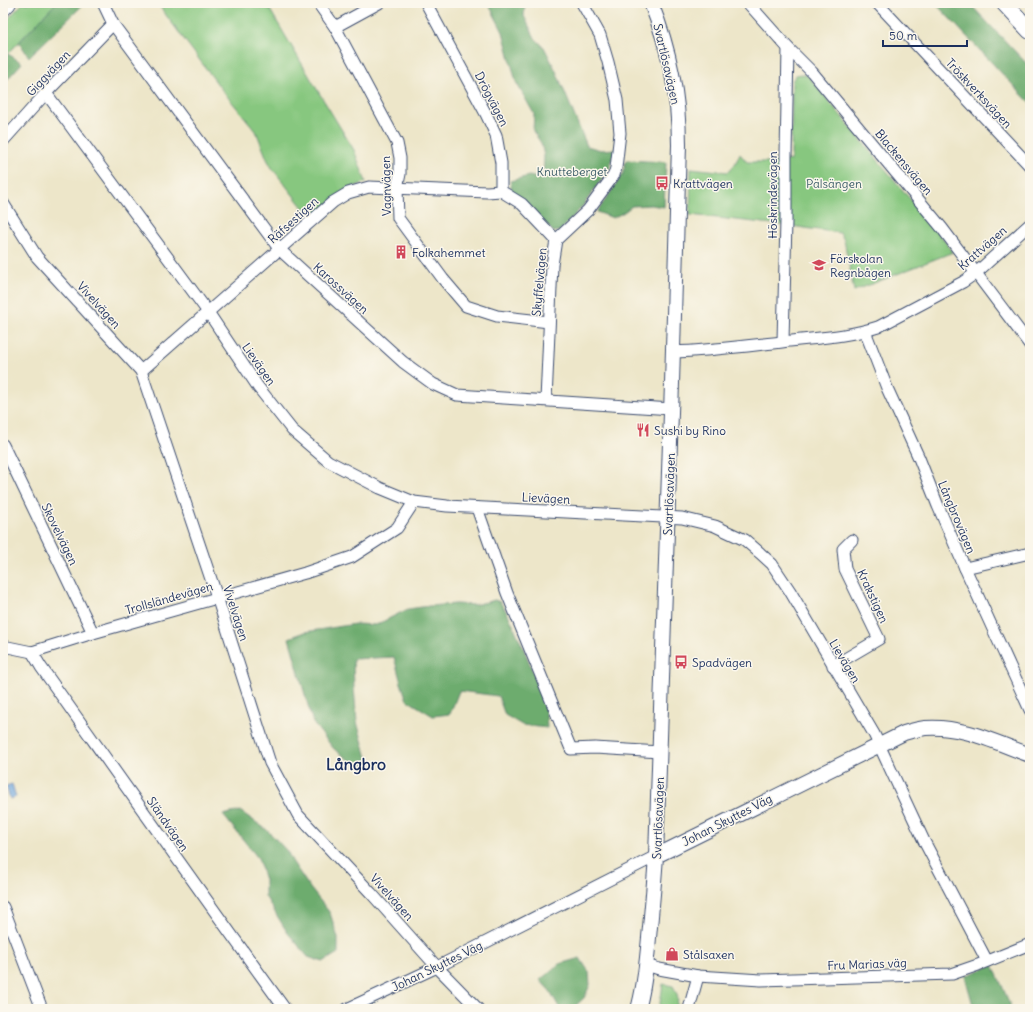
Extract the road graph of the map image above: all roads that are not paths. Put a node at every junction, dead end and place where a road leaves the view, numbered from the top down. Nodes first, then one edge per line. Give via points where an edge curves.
1 (8, 3) edge
2 (103, 3) edge
3 (318, 3) edge
4 (379, 3) edge
5 (426, 3) edge
6 (582, 3) edge
7 (651, 3) edge
8 (748, 3) edge
9 (877, 3) edge
10 (1004, 3) edge
11 (3, 8) edge
12 (113, 24) junction
13 (335, 27) junction
14 (1030, 31) edge
15 (788, 48) junction
16 (46, 93) junction
17 (3, 141) edge
18 (1030, 166) edge
19 (397, 188) junction
20 (501, 191) junction
21 (3, 203) edge
22 (1030, 224) edge
23 (556, 240) junction
24 (280, 250) junction
25 (976, 273) junction
26 (208, 312) junction
27 (549, 322) junction
28 (865, 331) junction
29 (783, 342) junction
30 (1030, 345) edge
31 (673, 352) junction
32 (141, 371) junction
33 (546, 400) junction
34 (672, 409) junction
35 (3, 445) edge
36 (414, 502) junction
37 (477, 508) junction
38 (668, 517) junction
39 (852, 540) dead end
40 (1030, 553) edge
41 (965, 568) junction
42 (217, 597) junction
43 (93, 633) junction
44 (3, 646) edge
45 (32, 652) junction
46 (833, 666) junction
47 (1030, 710) edge
48 (878, 745) junction
49 (660, 752) junction
50 (1030, 755) edge
51 (656, 856) junction
52 (3, 907) edge
53 (1030, 944) edge
54 (987, 962) junction
55 (646, 965) junction
56 (437, 967) junction
57 (698, 976) junction
58 (42, 1009) edge
59 (285, 1009) edge
60 (347, 1009) edge
61 (478, 1009) edge
62 (638, 1009) edge
63 (689, 1009) edge

1 - 11 main road
2 - 12 street, Karossvägen
3 - 13 street, Vagnvägen
4 - 13 street
5 - 20 street, Drögvägen via 496,135 501,163
6 - 23 street, Skyffelvägen via 600,35 617,100 620,133 614,175 588,210
7 - 31 street, Svartlösavägen via 675,86 679,122
8 - 15 street, Blackensvägen
9 - 18 street, Tröskverksvägen
10 - 14 main road
12 - 16 street, Giggvägen
12 - 24 street, Karossvägen
13 - 19 street, Vagnvägen via 397,143 400,158
15 - 25 street, Blackensvägen via 812,72 898,174
15 - 29 street, Höskrindevägen
16 - 17 street, Giggvägen
16 - 26 street, Lievägen
19 - 20 street, Räfsestigen
19 - 24 street, Räfsestigen via 369,187 348,193 333,202
19 - 27 street, Vagnvägen via 398,218 466,306 497,316
20 - 23 street via 522,204
21 - 32 street, Vivelvägen via 37,257
22 - 25 street, Krattvägen
23 - 27 street, Skyffelvägen
24 - 26 street, Räfsestigen
24 - 33 street, Karossvägen via 403,362 433,384 457,395
25 - 28 street, Krattvägen via 878,327
25 - 30 street, Blackensvägen
26 - 32 street, Räfsestigen
26 - 36 street, Lievägen via 258,386 292,430 328,461
27 - 33 street, Skyffelvägen
28 - 29 street, Krattvägen
28 - 41 street, Långbrovägen
29 - 31 street, Krattvägen
31 - 34 street, Svartlösavägen
32 - 42 street, Vivelvägen
33 - 34 street, Karossvägen
34 - 38 street, Svartlösavägen
35 - 43 street, Skovelvägen
36 - 37 street, Lievägen
36 - 42 street, Trollsländevägen via 397,528 352,557
37 - 38 street, Lievägen
37 - 49 street via 507,593 571,749
38 - 46 street, Lievägen via 715,526 745,540 760,553 772,564
38 - 49 street, Svartlösavägen
39 - 46 street, Krakstigen via 843,549 845,569 879,639
40 - 41 street
41 - 47 street, Långbrovägen
42 - 43 street, Trollsländevägen
42 - 56 street, Vivelvägen via 270,763 298,815
43 - 45 street, Trollsländevägen
44 - 45 street, Trollsländevägen
45 - 59 street, Sländvägen via 208,904
46 - 48 street, Lievägen
48 - 50 street, Johan Skyttes Väg via 904,733 924,728 944,728 966,732
48 - 51 street, Johan Skyttes Väg
48 - 54 street, Lievägen
49 - 51 street, Svartlösavägen
51 - 55 street, Svartlösavägen
51 - 56 street, Johan Skyttes Väg
52 - 58 street
53 - 54 street, Fru Marias väg
54 - 57 street, Fru Marias väg via 952,974 761,980
55 - 57 street
55 - 62 street, Svartlösavägen
56 - 60 street, Johan Skyttes Väg
56 - 61 street, Vivelvägen
57 - 63 street

